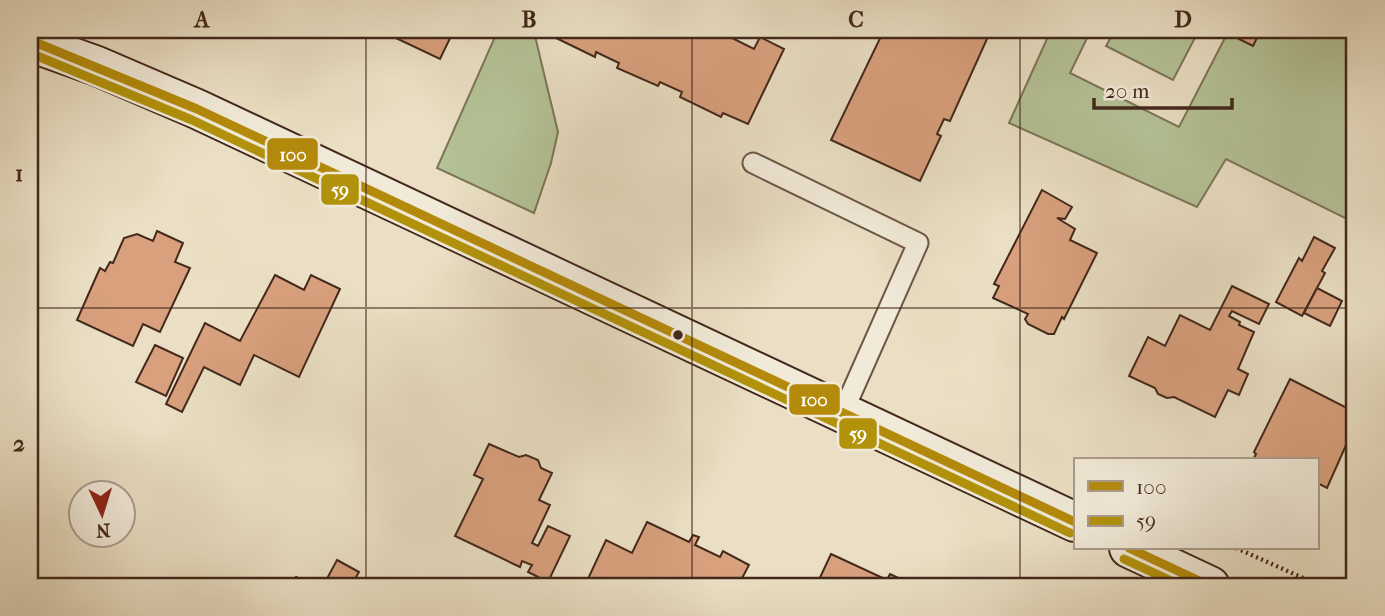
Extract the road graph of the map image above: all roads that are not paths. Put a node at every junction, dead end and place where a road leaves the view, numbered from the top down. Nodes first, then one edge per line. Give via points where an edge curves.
1 (32, 40) edge
2 (752, 163) dead end
3 (843, 412) junction
4 (1074, 522) edge
5 (1133, 550) edge
6 (1210, 586) edge

1 - 3 main road via 197,108
2 - 3 lane via 918,243
3 - 4 main road
5 - 6 main road

